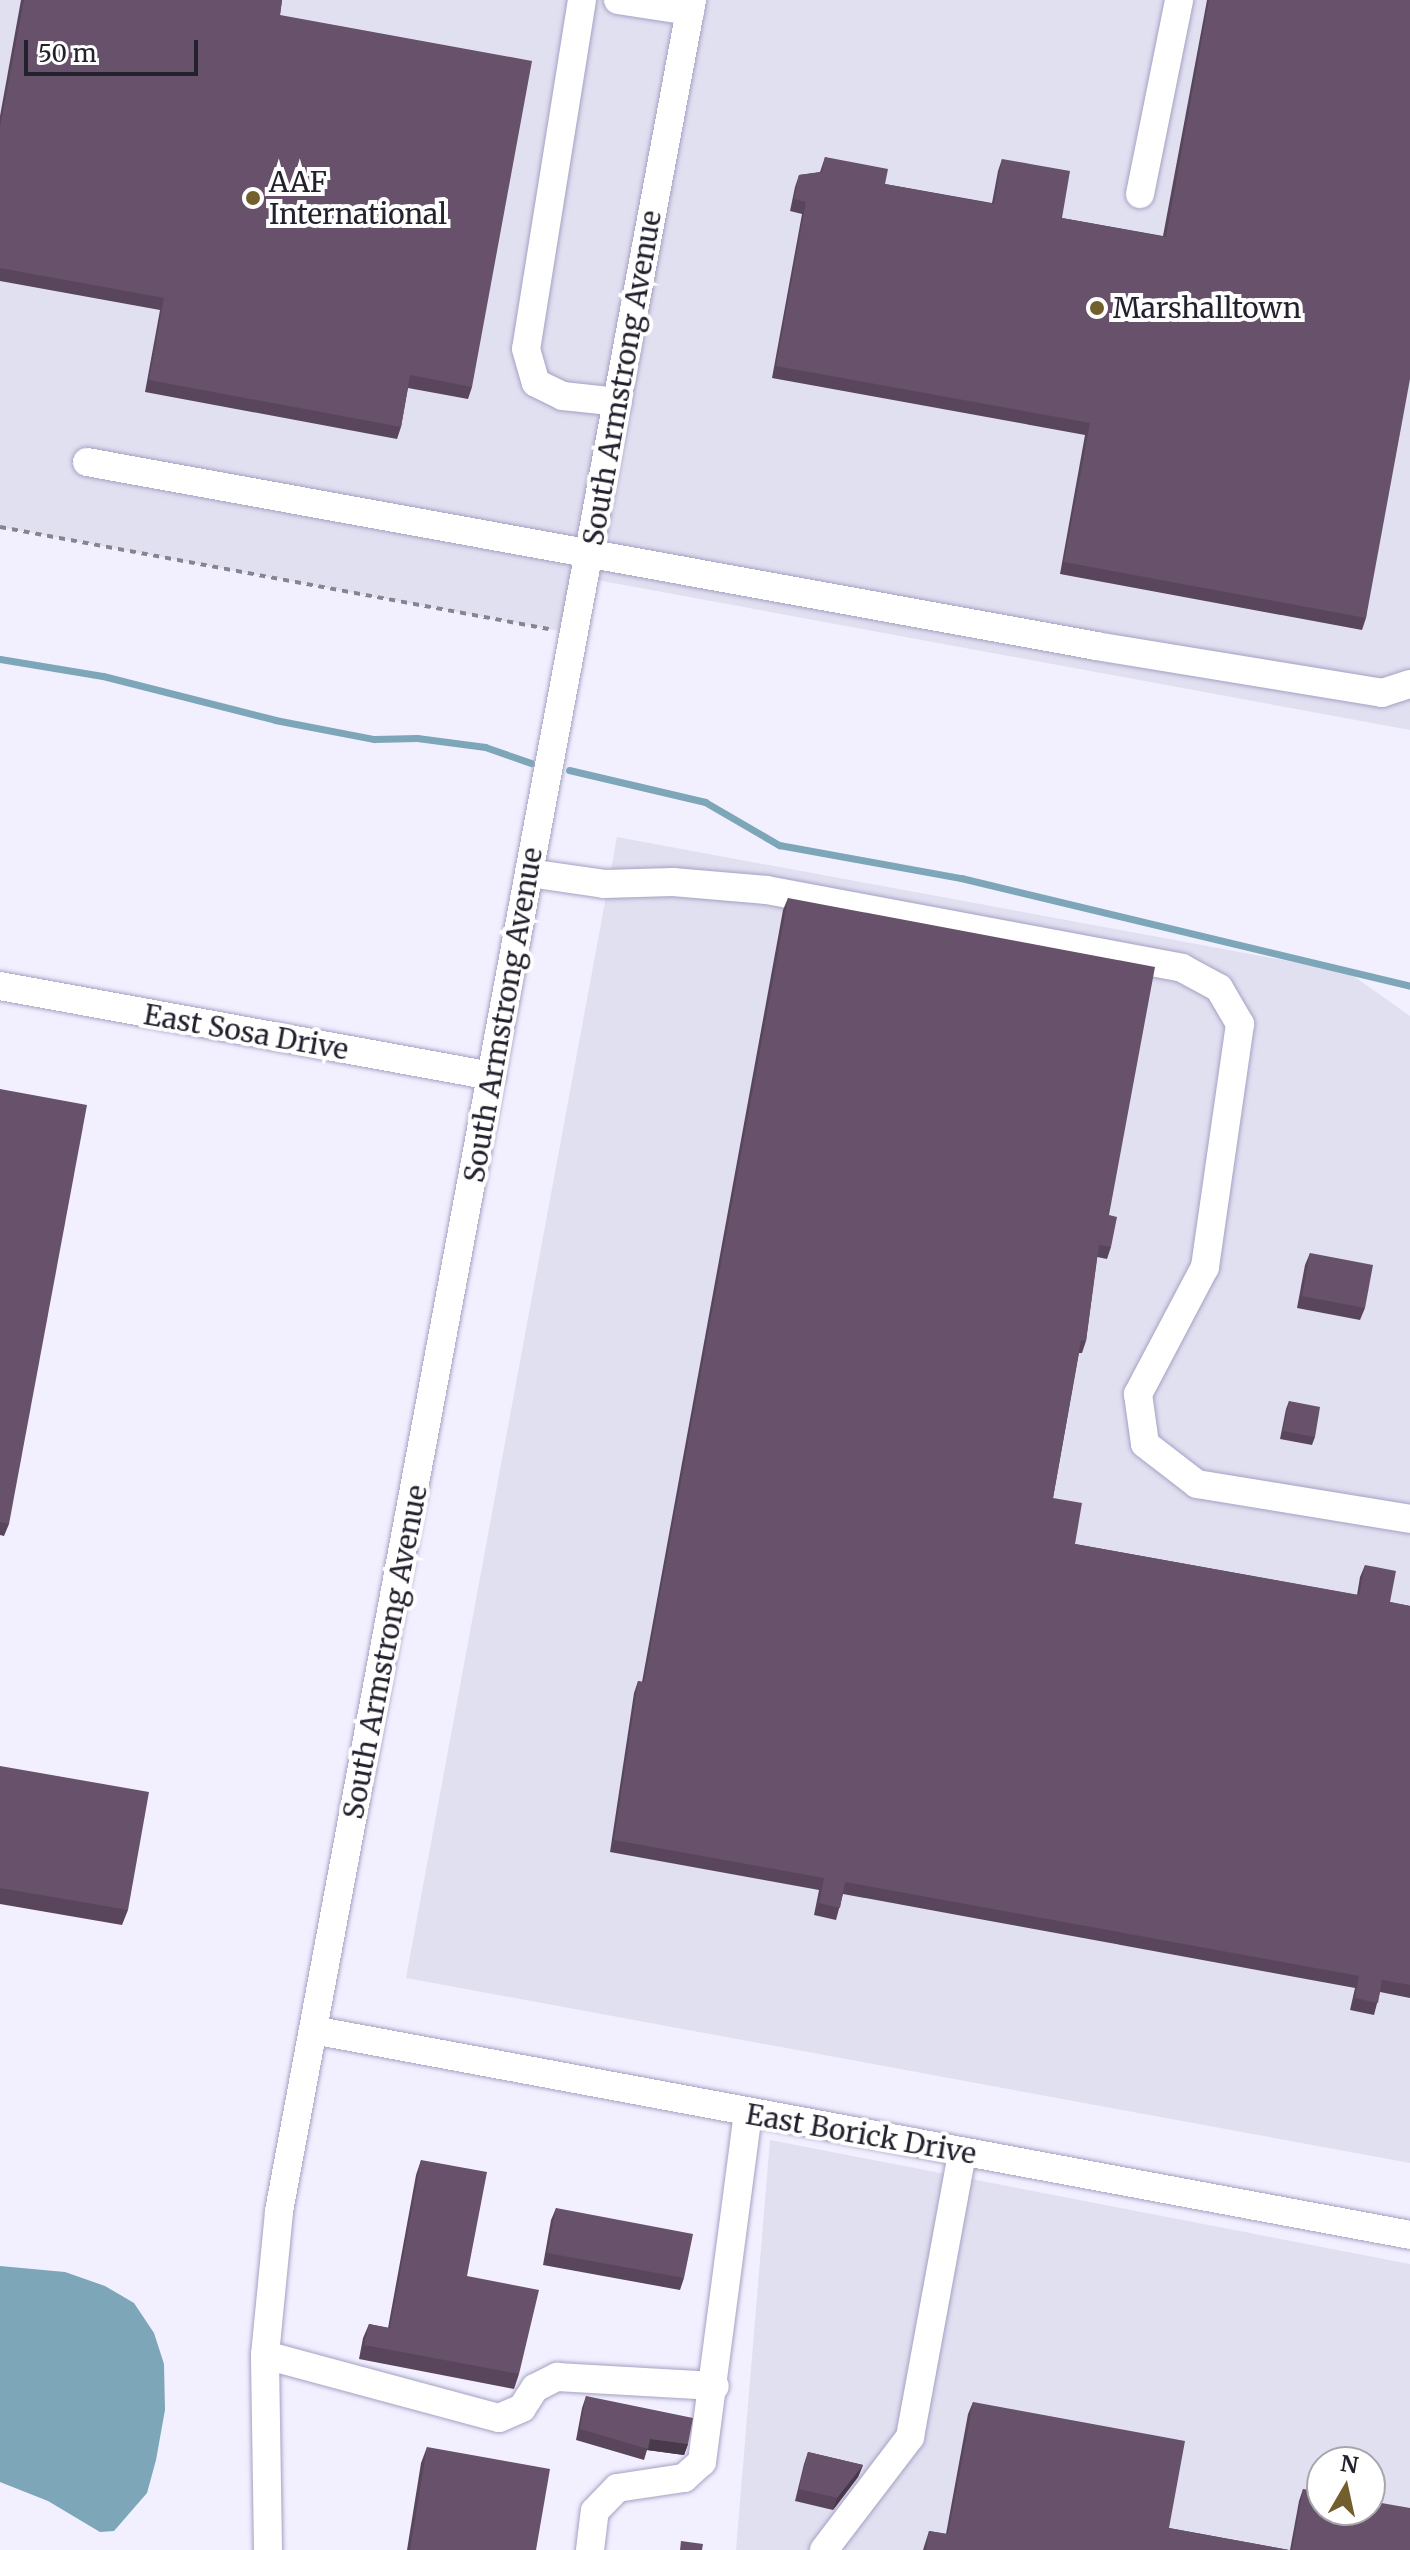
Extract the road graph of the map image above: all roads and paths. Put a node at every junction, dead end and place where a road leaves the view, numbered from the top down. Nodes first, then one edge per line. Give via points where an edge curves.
1 (582, 0) edge
2 (618, 0) edge
3 (1179, 0) edge
4 (691, 5) edge
5 (1140, 194) dead end
6 (618, 402) junction
7 (87, 462) dead end
8 (0, 527) edge
9 (589, 557) junction
10 (575, 634) junction
11 (1410, 684) edge
12 (529, 873) junction
13 (0, 986) edge
14 (492, 1076) junction
15 (1410, 1519) edge
16 (313, 2030) junction
17 (748, 2113) junction
18 (962, 2153) junction
19 (1410, 2235) edge
20 (265, 2355) junction
21 (715, 2386) junction
22 (268, 2550) edge
23 (590, 2550) edge
24 (824, 2550) edge

1 - 6 street via 526,349 536,383 563,396
2 - 4 street
3 - 5 street
4 - 6 street, South Armstrong Avenue
6 - 9 street, South Armstrong Avenue
7 - 9 street
8 - 10 path
9 - 10 street, South Armstrong Avenue
9 - 11 street via 1382,693
10 - 12 street, South Armstrong Avenue
12 - 14 street, South Armstrong Avenue
12 - 15 street via 604,884 673,882 767,890 1182,968 1219,988 1240,1024 1205,1267 1138,1394 1145,1444 1197,1484
13 - 14 street, East Sosa Drive
14 - 16 street, South Armstrong Avenue
16 - 17 street, East Borick Drive
16 - 20 street, South Armstrong Avenue via 279,2211
17 - 18 street, East Borick Drive
17 - 21 street
18 - 19 street, East Borick Drive
18 - 24 street via 910,2437
20 - 21 street via 499,2418 522,2408 535,2388 557,2377
20 - 22 street, South Armstrong Avenue
21 - 23 street via 702,2462 684,2478 617,2488 595,2511

